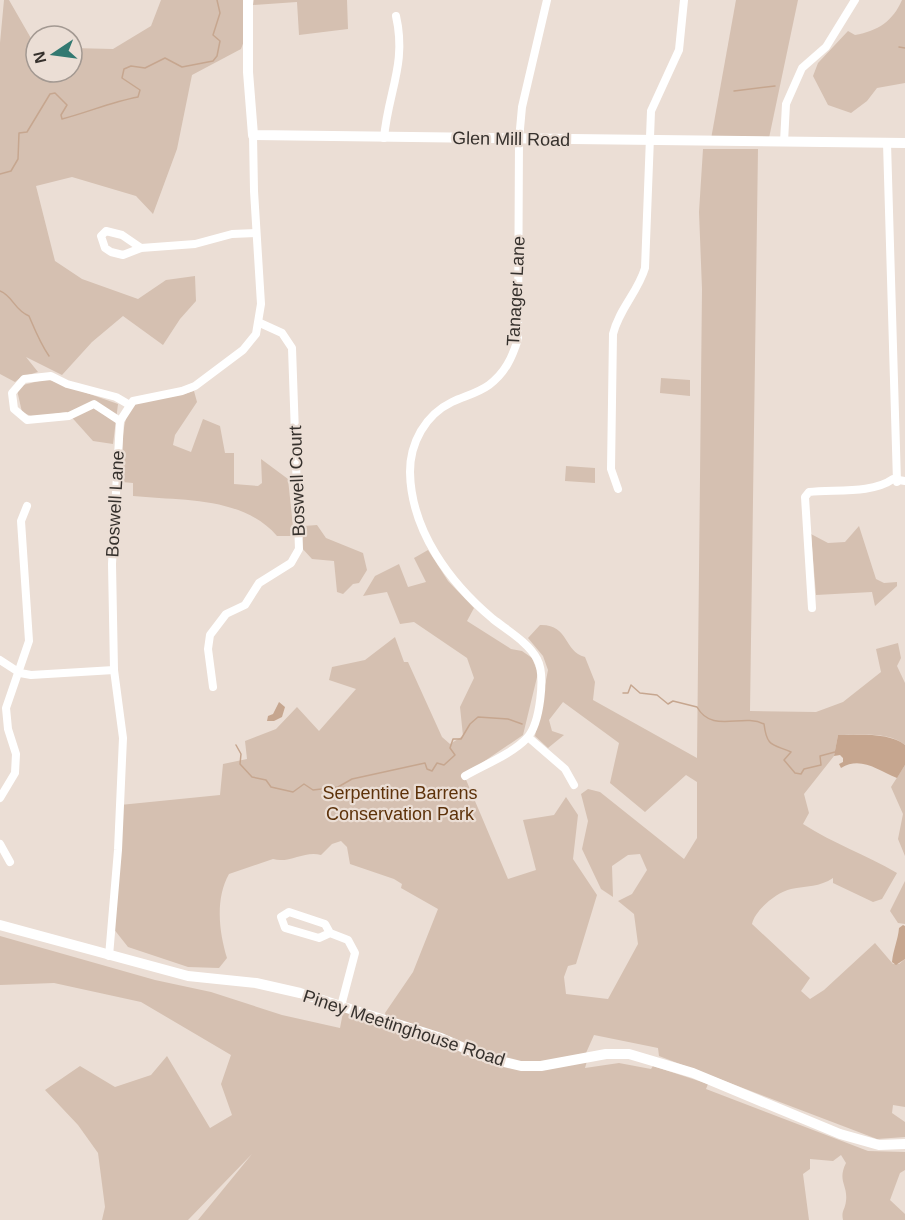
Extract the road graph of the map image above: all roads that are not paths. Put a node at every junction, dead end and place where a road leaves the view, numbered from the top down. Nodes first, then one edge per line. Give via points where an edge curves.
1 (248, 0) edge
2 (547, 0) edge
3 (684, 0) edge
4 (855, 0) edge
5 (396, 16) dead end
6 (253, 135) junction
7 (384, 138) junction
8 (519, 140) junction
9 (648, 141) junction
10 (784, 142) junction
11 (887, 143) junction
12 (905, 143) edge
13 (256, 233) junction
14 (141, 248) junction
15 (260, 323) junction
16 (128, 404) junction
17 (120, 421) junction
18 (901, 482) edge
19 (618, 489) dead end
20 (27, 506) dead end
21 (812, 608) dead end
22 (0, 660) edge
23 (114, 670) junction
24 (20, 674) junction
25 (213, 687) dead end
26 (528, 737) junction
27 (465, 776) dead end
28 (574, 785) dead end
29 (0, 798) edge
30 (0, 844) edge
31 (10, 862) dead end
32 (0, 925) edge
33 (330, 933) junction
34 (109, 956) junction
35 (341, 1006) junction
36 (905, 1144) edge

1 - 6 main road
2 - 8 street, Tanager Lane via 522,107
3 - 9 street via 678,50 651,111
4 - 10 street via 826,47 802,68 786,104
5 - 7 street via 400,64 386,110
6 - 7 main road, Glen Mill Road
6 - 13 street
7 - 8 main road, Glen Mill Road
8 - 9 main road, Glen Mill Road
8 - 26 street, Tanager Lane via 518,339 514,353 491,384 451,403 425,423 413,449 410,473 420,518 444,568 479,607 537,659 542,685
9 - 10 main road, Glen Mill Road
9 - 19 street via 645,268 637,290 619,316 614,334 611,469
10 - 11 main road, Glen Mill Road
11 - 12 main road, Glen Mill Road
11 - 18 street
13 - 14 street via 232,234 195,244
13 - 15 street
14 - 14 street via 117,255 105,248 101,236 106,231 116,232
15 - 16 street via 243,350 195,386 171,394 140,397
15 - 25 street, Boswell Court via 282,333 292,348 299,549 291,563 259,583 245,605 230,612 210,635
16 - 17 street, Boswell Lane
16 - 17 street via 51,376 24,379 12,393 14,409 27,420 69,416 94,404
17 - 23 street, Boswell Lane via 112,564
18 - 21 street via 893,479 864,488 809,492 804,500
20 - 24 street via 21,521 29,641
22 - 24 street
23 - 24 street
23 - 34 street, Boswell Lane via 122,747
24 - 29 street via 6,708 16,754 15,773
26 - 27 street
26 - 28 street via 565,769
30 - 31 street
32 - 34 main road, Piney Meetinghouse Road
33 - 33 street via 325,924 290,912 281,917 285,928 319,938
33 - 35 street via 348,940 355,953
34 - 35 main road, Piney Meetinghouse Road via 188,976 256,983
35 - 36 main road, Piney Meetinghouse Road via 441,1038 487,1058 521,1066 629,1054 693,1073 840,1134 879,1145

